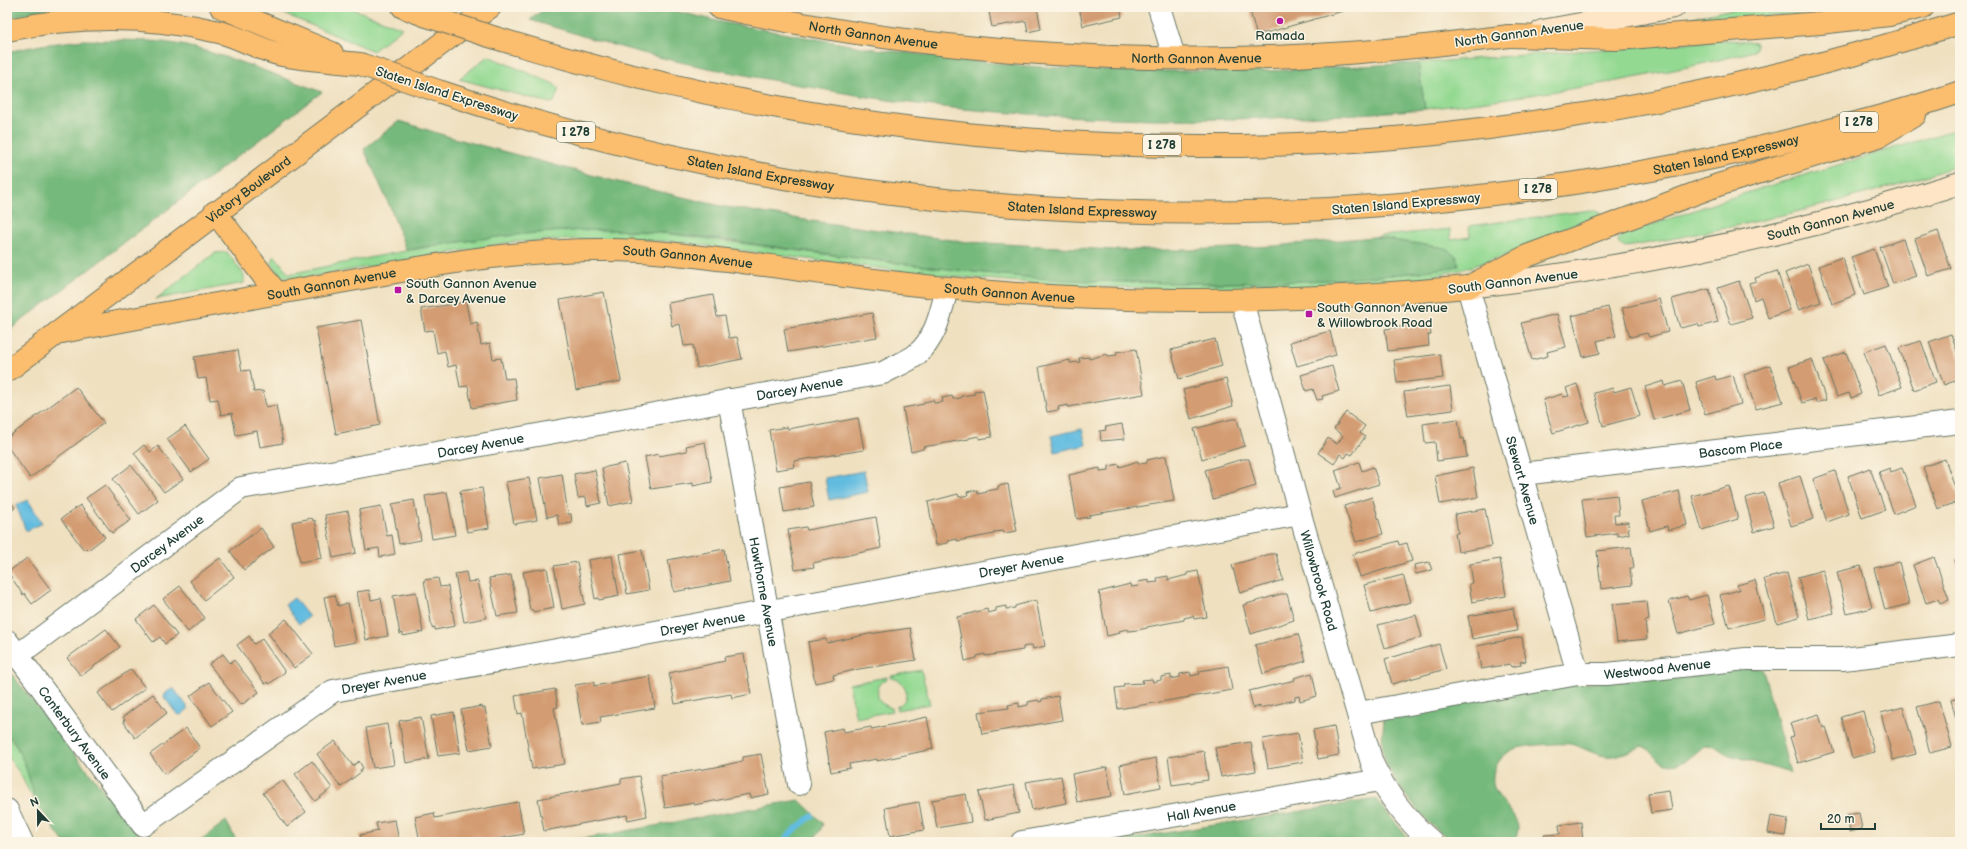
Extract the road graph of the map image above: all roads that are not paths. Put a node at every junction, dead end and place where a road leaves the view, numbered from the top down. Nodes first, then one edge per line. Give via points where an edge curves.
1 (221, 7) edge
2 (403, 7) edge
3 (490, 7) edge
4 (719, 7) edge
5 (1159, 7) edge
6 (1674, 7) edge
7 (1923, 7) edge
8 (429, 11) edge
9 (1960, 23) edge
10 (7, 30) edge
11 (1509, 36) junction
12 (1174, 57) junction
13 (360, 64) junction
14 (1951, 95) edge
15 (1960, 183) edge
16 (216, 212) junction
17 (1468, 287) junction
18 (947, 288) junction
19 (277, 294) junction
20 (1242, 301) junction
21 (57, 332) junction
22 (7, 371) edge
23 (729, 400) junction
24 (1960, 422) edge
25 (1522, 474) junction
26 (1300, 514) junction
27 (767, 612) junction
28 (1960, 645) edge
29 (13, 648) edge
30 (1578, 674) junction
31 (1358, 713) junction
32 (1380, 780) junction
33 (799, 784) dead end
34 (7, 810) edge
35 (143, 825) joint
36 (22, 842) edge
37 (1022, 842) edge
38 (1432, 842) edge

1 - 13 main road, Staten Island Expressway / I 278
2 - 8 main road, I 278
3 - 16 main road, Victory Boulevard
4 - 12 main road, North Gannon Avenue via 815,26 912,40 1037,52
5 - 12 street
6 - 11 main road, North Gannon Avenue
7 - 11 main road via 1889,15 1820,23 1616,39
8 - 9 main road, I 278, bridge via 486,35 590,66 683,89 865,122 1065,142 1218,145 1393,138 1606,110 1710,90 1821,64
10 - 13 main road via 30,25 111,18 151,21 220,33 280,55
11 - 12 main road, North Gannon Avenue via 1312,55
13 - 14 main road, Staten Island Expressway / I 278, bridge via 490,108 635,147 714,165 907,196 1005,206 1198,214 1394,206 1588,182 1737,153
14 - 17 main road via 1879,136 1673,201 1527,256
15 - 17 main road, South Gannon Avenue via 1864,212 1718,247 1581,272
16 - 19 main road
16 - 21 main road, Victory Boulevard
17 - 20 main road, South Gannon Avenue via 1326,298
17 - 25 street, Stewart Avenue
18 - 19 main road, South Gannon Avenue via 701,256 603,250 553,251 458,261
18 - 20 main road, South Gannon Avenue via 1047,297
18 - 23 street, Darcey Avenue via 931,338 916,355 883,373
19 - 21 main road, South Gannon Avenue
20 - 26 street, Willowbrook Road
21 - 22 main road, Victory Boulevard
23 - 27 street, Hawthorne Avenue
23 - 29 street, Darcey Avenue via 241,488
24 - 25 street, Bascom Place
25 - 30 street, Stewart Avenue
26 - 27 street, Dreyer Avenue
26 - 31 street, Willowbrook Road
27 - 33 street, Hawthorne Avenue
27 - 35 street, Dreyer Avenue via 333,691
28 - 30 street, Westwood Avenue via 1843,659 1746,659 1607,674
29 - 35 street, Canterbury Avenue
30 - 31 street, Westwood Avenue
31 - 32 street, Willowbrook Road via 1372,763
32 - 37 street, Hall Avenue
32 - 38 street, Willowbrook Road via 1404,814
34 - 36 street

